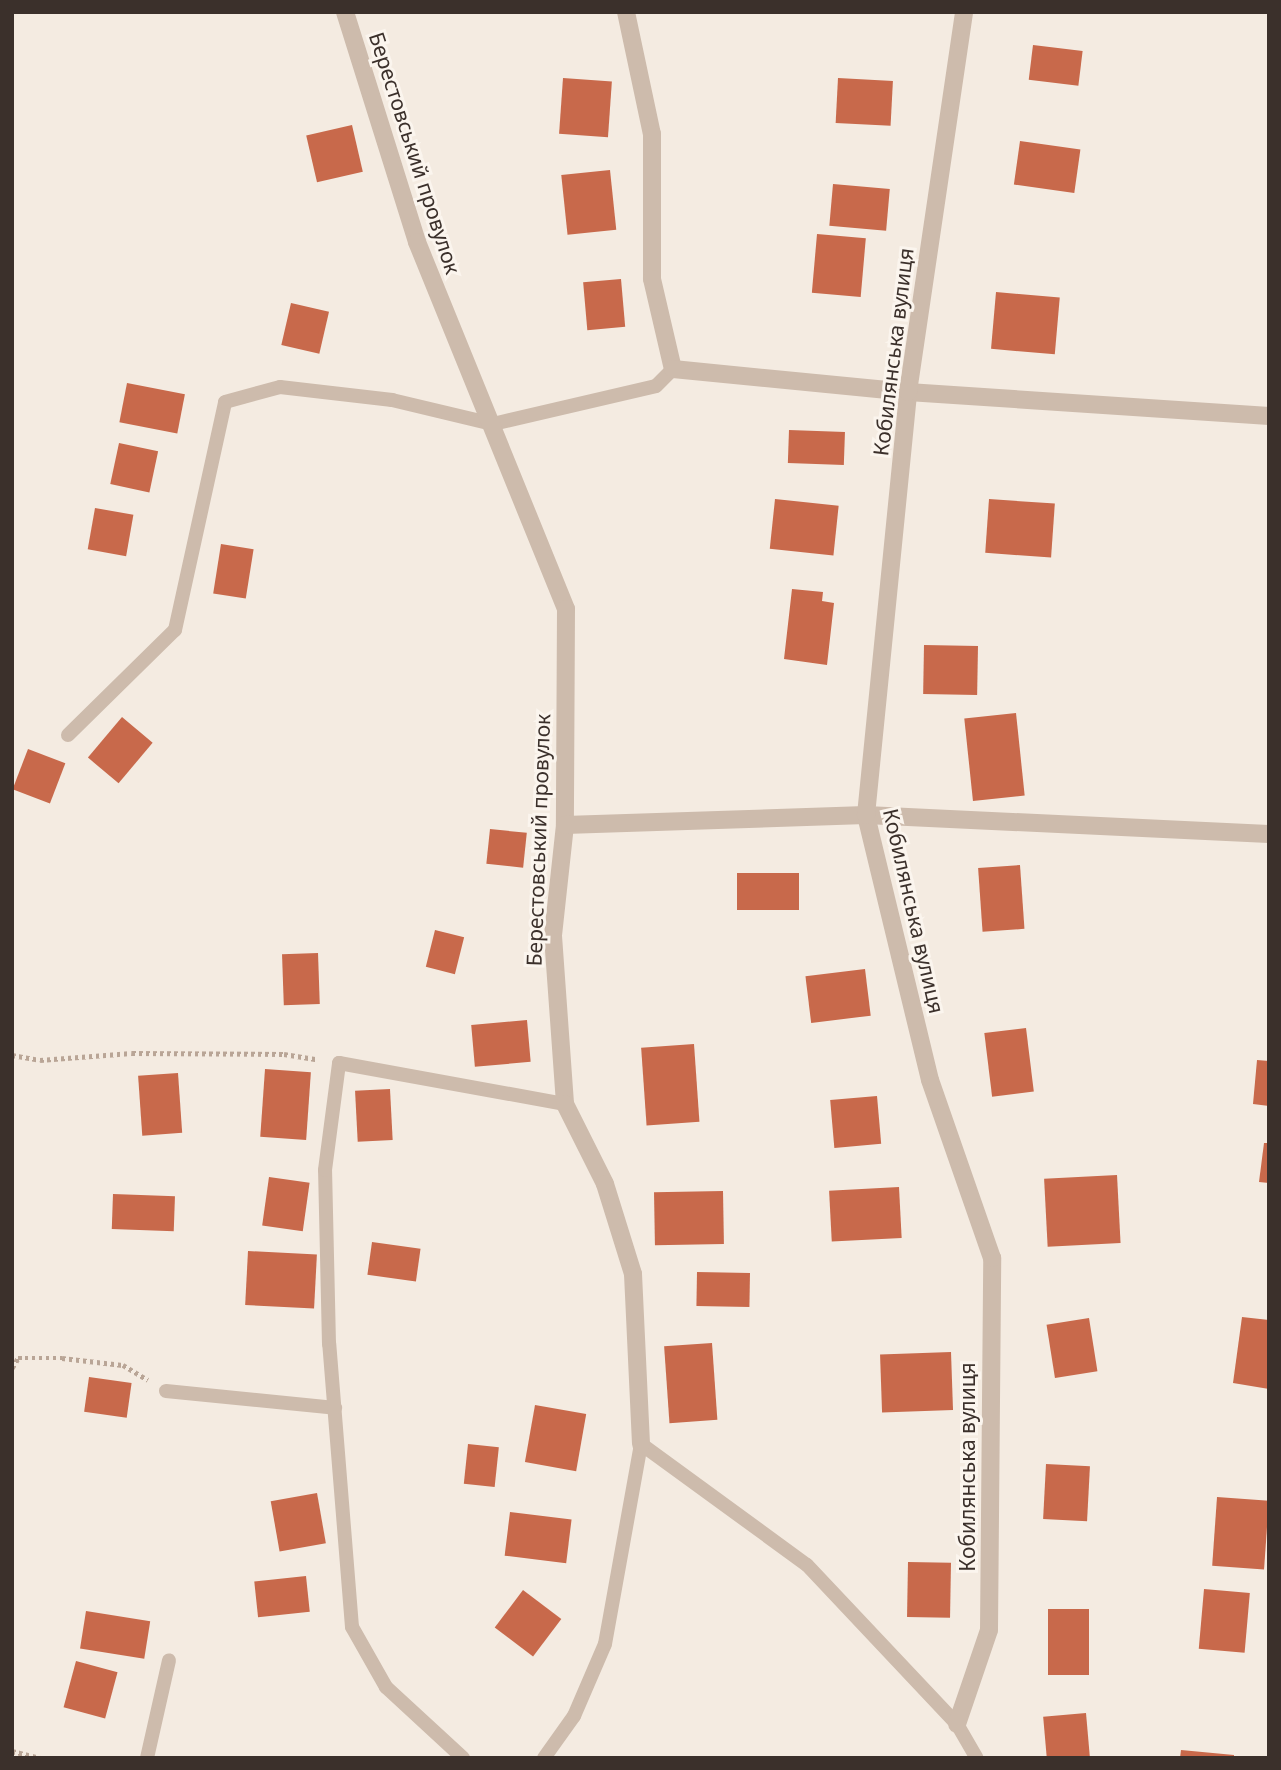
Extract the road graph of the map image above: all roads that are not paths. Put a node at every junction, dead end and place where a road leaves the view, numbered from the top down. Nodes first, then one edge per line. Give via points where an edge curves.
1 (345, 12) edge
2 (626, 12) edge
3 (964, 12) edge
4 (673, 369) junction
5 (908, 393) junction
6 (1269, 416) edge
7 (494, 424) junction
8 (68, 735) dead end
9 (866, 815) junction
10 (565, 825) junction
11 (1269, 834) edge
12 (565, 1104) junction
13 (166, 1391) road end
14 (335, 1408) junction
15 (641, 1444) junction
16 (169, 1660) dead end
17 (957, 1724) junction
18 (147, 1758) edge
19 (463, 1758) edge
20 (544, 1758) edge
21 (977, 1758) edge

1 - 7 street, Берестовський провулок via 416,242
2 - 4 street via 652,134 652,279
3 - 5 street, Кобилянська вулиця
4 - 5 street
4 - 7 lane via 656,386
5 - 6 street
5 - 9 street, Кобилянська вулиця
7 - 8 lane via 392,400 281,387 225,402 175,630
7 - 10 street, Берестовський провулок via 566,609
9 - 10 street
9 - 11 street
9 - 17 street, Кобилянська вулиця via 930,1080 992,1258 989,1630
10 - 12 street, Берестовський провулок via 553,936
12 - 14 lane via 339,1063 325,1170
12 - 15 street, Берестовський провулок via 605,1184 633,1274
13 - 14 lane
14 - 19 lane via 352,1627 386,1687
15 - 17 lane via 807,1565
15 - 20 lane via 605,1644 574,1716
16 - 18 lane
17 - 21 lane

